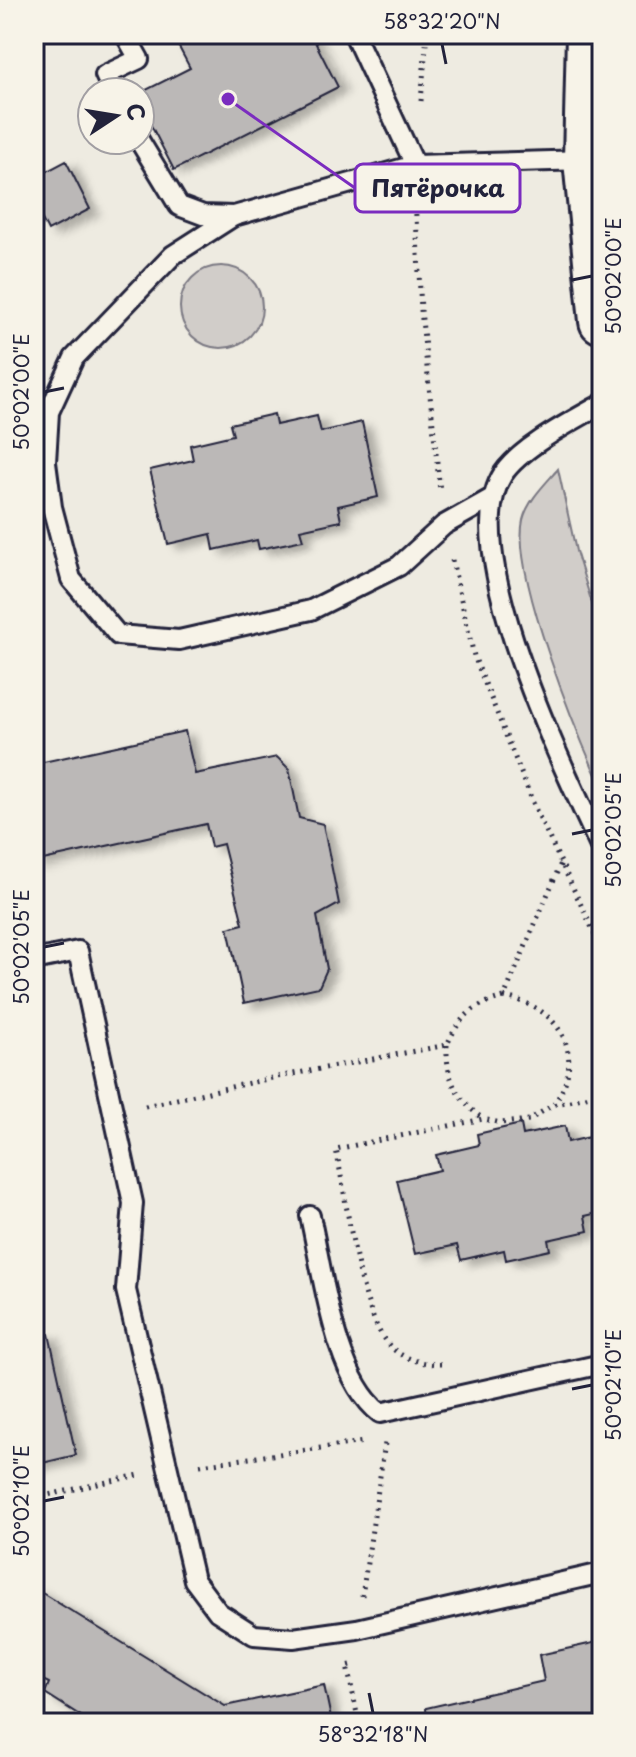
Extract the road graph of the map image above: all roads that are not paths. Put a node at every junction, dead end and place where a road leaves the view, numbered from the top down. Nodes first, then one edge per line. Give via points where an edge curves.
1 (125, 34) edge
2 (354, 34) edge
3 (589, 34) edge
4 (105, 76) edge
5 (602, 76) edge
6 (149, 156) edge
7 (586, 160) junction
8 (415, 165) junction
9 (234, 216) junction
10 (602, 321) edge
11 (602, 404) edge
12 (492, 498) junction
13 (602, 851) edge
14 (34, 960) edge
15 (310, 1216) dead end
16 (602, 1364) edge
17 (602, 1573) edge

1 - 4 lane via 139,59
2 - 8 lane
3 - 7 street
5 - 7 street
6 - 9 lane via 179,206 203,215
7 - 8 lane
7 - 10 street
8 - 9 lane
9 - 12 lane via 173,255 74,358 49,412 46,462 71,579 118,635 179,640 311,610 399,566 444,525
11 - 12 lane via 504,472
12 - 13 lane via 492,560 507,612 543,718
14 - 17 lane via 78,951 133,1203 126,1290 194,1580 218,1612 254,1635 293,1638 357,1629
15 - 16 lane via 346,1369 363,1400 380,1413

